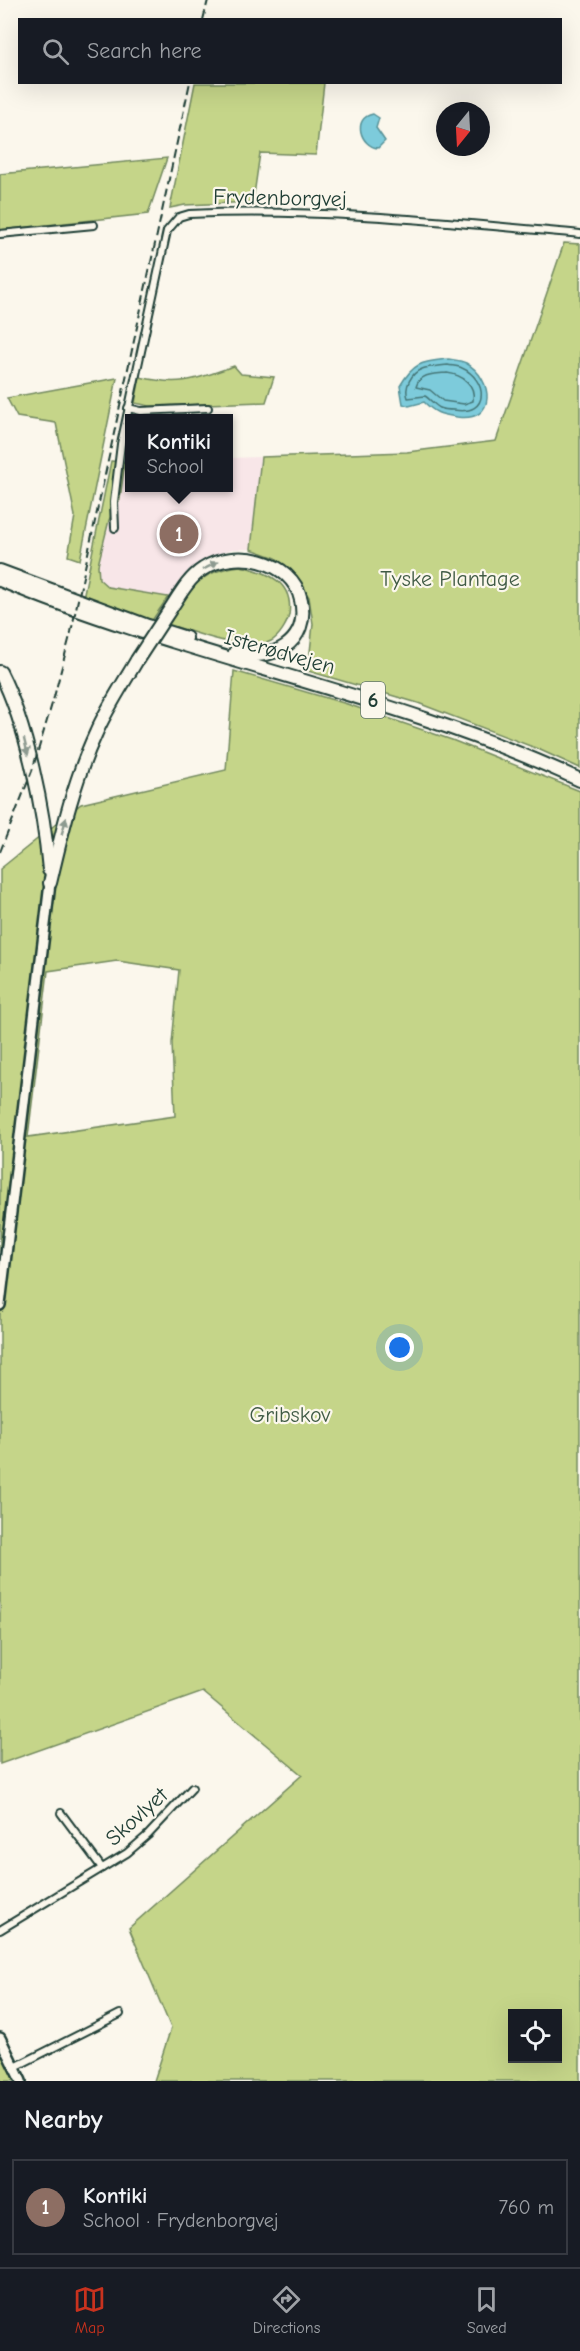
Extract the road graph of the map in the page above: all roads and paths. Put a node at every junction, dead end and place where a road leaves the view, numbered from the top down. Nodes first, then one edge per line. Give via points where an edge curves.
1 (94, 225) dead end
2 (0, 234) edge
3 (580, 234) edge
4 (128, 408) junction
5 (208, 408) dead end
6 (127, 414) edge
7 (125, 423) edge
8 (115, 528) dead end
9 (0, 571) edge
10 (0, 580) edge
11 (0, 672) edge
12 (580, 780) edge
13 (50, 883) junction
14 (0, 1305) edge
15 (192, 1788) dead end
16 (61, 1813) dead end
17 (102, 1868) junction
18 (0, 1930) edge
19 (120, 2014) dead end
20 (0, 2037) edge
21 (15, 2067) junction
22 (21, 2081) edge

1 - 2 street
3 - 4 street, Frydenborgvej via 284,211 179,217 167,231
4 - 5 street
4 - 6 street, Frydenborgvej
7 - 8 street, Frydenborgvej via 114,502
13 -> 9 highway, bridge via 86,754 137,660 171,608 189,582 217,561 251,558 268,564 294,584 301,598 303,614 294,637 276,652 261,657 244,655 148,626
10 - 12 highway, Isterødvejen / 6 via 159,639 427,718
11 -> 13 highway via 22,733 39,800
13 - 14 street
15 - 17 street, Skovlyet via 148,1835
16 - 17 street, Skovlyet
17 - 18 street, Skovlyet
19 - 21 street
20 - 21 street
21 - 22 street

